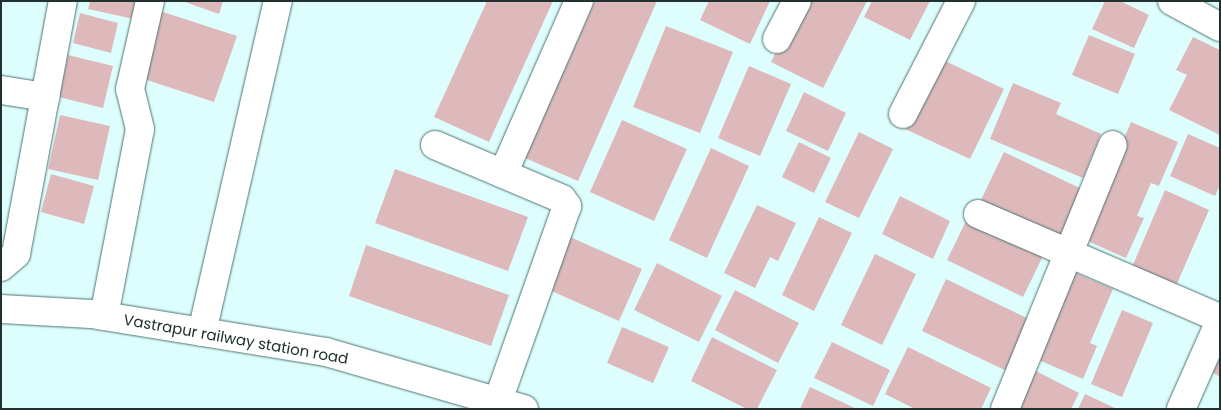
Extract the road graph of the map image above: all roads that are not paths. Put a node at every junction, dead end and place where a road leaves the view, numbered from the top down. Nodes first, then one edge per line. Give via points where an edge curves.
1 (63, 1) edge
2 (150, 1) edge
3 (278, 1) edge
4 (579, 1) edge
5 (797, 1) edge
6 (961, 1) edge
7 (1172, 1) edge
8 (1220, 27) edge
9 (777, 39) dead end
10 (1, 90) edge
11 (45, 98) junction
12 (903, 114) dead end
13 (435, 145) dead end
14 (1113, 145) dead end
15 (503, 174) junction
16 (978, 214) dead end
17 (1068, 253) junction
18 (1, 267) edge
19 (1, 309) edge
20 (104, 316) junction
21 (1220, 320) edge
22 (202, 332) junction
23 (498, 401) junction
24 (524, 409) edge
25 (1005, 409) edge
26 (1181, 409) edge

1 - 11 street
2 - 20 street via 130,89 140,129
3 - 22 street
4 - 15 street
5 - 9 street
6 - 12 street
7 - 8 street
10 - 11 street
11 - 18 street via 16,254
13 - 15 street
14 - 17 street
15 - 23 street via 562,199 567,206
16 - 17 street
17 - 21 street
17 - 25 street
19 - 20 street, Vastrapur railway station road
20 - 22 street, Vastrapur railway station road
21 - 26 street
22 - 23 street, Vastrapur railway station road via 326,352
23 - 24 street, Vastrapur railway station road

